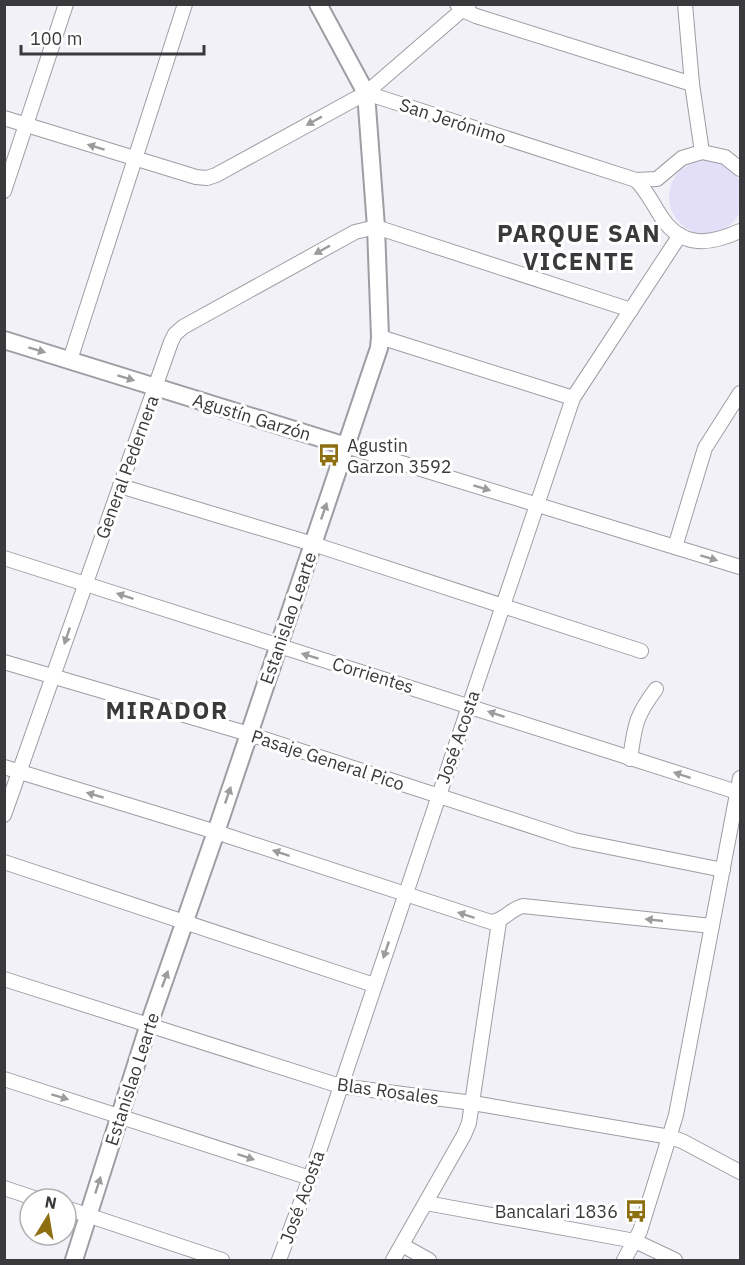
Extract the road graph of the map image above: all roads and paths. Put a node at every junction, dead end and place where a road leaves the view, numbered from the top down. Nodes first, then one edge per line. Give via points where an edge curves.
1 (66, 4) edge
2 (184, 4) edge
3 (318, 4) edge
4 (685, 4) edge
5 (463, 6) edge
6 (692, 84) junction
7 (366, 93) junction
8 (4, 118) edge
9 (26, 125) junction
10 (702, 152) junction
11 (135, 159) junction
12 (671, 167) junction
13 (741, 169) edge
14 (636, 180) junction
15 (4, 191) edge
16 (659, 213) junction
17 (376, 227) junction
18 (739, 230) edge
19 (680, 235) junction
20 (631, 310) junction
21 (380, 337) junction
22 (4, 340) edge
23 (70, 360) junction
24 (156, 387) junction
25 (741, 393) edge
26 (573, 398) junction
27 (346, 446) junction
28 (120, 486) junction
29 (539, 505) junction
30 (313, 544) junction
31 (675, 547) junction
32 (4, 558) edge
33 (741, 567) edge
34 (85, 583) junction
35 (503, 607) junction
36 (278, 646) junction
37 (641, 651) dead end
38 (4, 662) edge
39 (53, 676) junction
40 (656, 689) dead end
41 (469, 705) junction
42 (249, 734) junction
43 (630, 759) junction
44 (4, 767) edge
45 (20, 771) junction
46 (741, 778) edge
47 (739, 793) edge
48 (438, 796) junction
49 (4, 815) edge
50 (216, 832) junction
51 (4, 862) edge
52 (723, 870) junction
53 (404, 894) junction
54 (185, 922) junction
55 (499, 922) junction
56 (712, 926) junction
57 (4, 979) edge
58 (374, 985) junction
59 (149, 1024) junction
60 (4, 1079) edge
61 (340, 1086) junction
62 (473, 1104) junction
63 (121, 1115) junction
64 (670, 1137) junction
65 (741, 1172) edge
66 (310, 1178) junction
67 (426, 1203) junction
68 (78, 1212) edge
69 (88, 1216) junction
70 (635, 1241) junction
71 (402, 1245) junction
72 (74, 1260) edge
73 (222, 1260) edge
74 (279, 1260) edge
75 (393, 1260) edge
76 (429, 1260) edge
77 (624, 1260) edge
78 (675, 1260) edge

1 - 9 street
2 - 11 street
3 - 7 main road
4 - 6 street
5 - 6 street
5 - 7 street
6 - 10 street
7 -> 11 street via 207,178
7 - 14 street, San Jerónimo
7 - 17 main road, Estanislao Learte
8 - 9 street
11 -> 9 street
9 - 15 street
10 - 12 street via 688,155
10 - 13 street via 725,157
11 - 23 street
12 - 14 street via 657,179
12 - 16 street via 660,187
14 - 16 street
16 - 19 street
17 - 20 street
17 - 21 main road, Estanislao Learte
17 -> 24 street, General Pedernera via 355,232 183,327 171,342
18 - 19 street via 705,243
19 - 20 street, José Acosta
20 - 26 street, José Acosta
21 - 26 street
21 - 27 main road, Estanislao Learte
22 -> 23 main road, Agustín Garzón
23 -> 24 main road, Agustín Garzón
24 - 27 main road, Agustín Garzón
24 - 28 street, General Pedernera
25 - 31 street via 705,448
26 - 29 street, José Acosta
27 -> 29 street, Agustín Garzón
30 -> 27 main road, Estanislao Learte
28 - 30 street
28 - 34 street, General Pedernera
29 - 31 street, Agustín Garzón
29 - 35 street, José Acosta
30 - 35 street
30 - 36 main road, Estanislao Learte
31 -> 33 street, Agustín Garzón
32 - 34 street, Corrientes
36 -> 34 street, Corrientes
34 -> 39 street, General Pedernera
35 - 37 street
35 - 41 street, José Acosta
41 -> 36 street, Corrientes
36 - 42 main road, Estanislao Learte
38 - 39 street, Pasaje General Pico
39 - 42 street, Pasaje General Pico
39 - 45 street, General Pedernera
40 - 43 street via 639,713
43 -> 41 street, Corrientes
41 - 48 street, José Acosta
42 - 48 street, Pasaje General Pico
50 -> 42 main road, Estanislao Learte
47 -> 43 street, Corrientes
44 - 45 street
45 - 49 street, General Pedernera
50 -> 45 street
46 - 47 street
47 - 52 street
48 - 52 street, Pasaje General Pico via 574,840
48 - 53 street, José Acosta
53 -> 50 street
50 - 54 main road, Estanislao Learte
51 - 54 street
52 - 56 street
55 -> 53 street
53 -> 58 street, José Acosta
54 - 58 street
59 -> 54 main road, Estanislao Learte
56 -> 55 street via 523,906
55 - 62 street
56 - 64 street
57 - 59 street, Blas Rosales
58 - 61 street, José Acosta
59 - 61 street, Blas Rosales
59 - 63 main road, Estanislao Learte
60 -> 63 street
61 - 62 street, Blas Rosales
61 - 66 street, José Acosta
62 - 64 street, Blas Rosales
62 - 67 street via 464,1135
63 -> 66 street
69 -> 63 main road, Estanislao Learte
64 - 65 street, Blas Rosales
64 - 70 street
66 - 74 street, José Acosta
67 - 70 street
67 - 71 street
68 - 69 street
69 - 72 main road, Estanislao Learte
69 - 73 street
70 - 77 street
70 - 78 street
71 - 75 street
71 - 76 street

